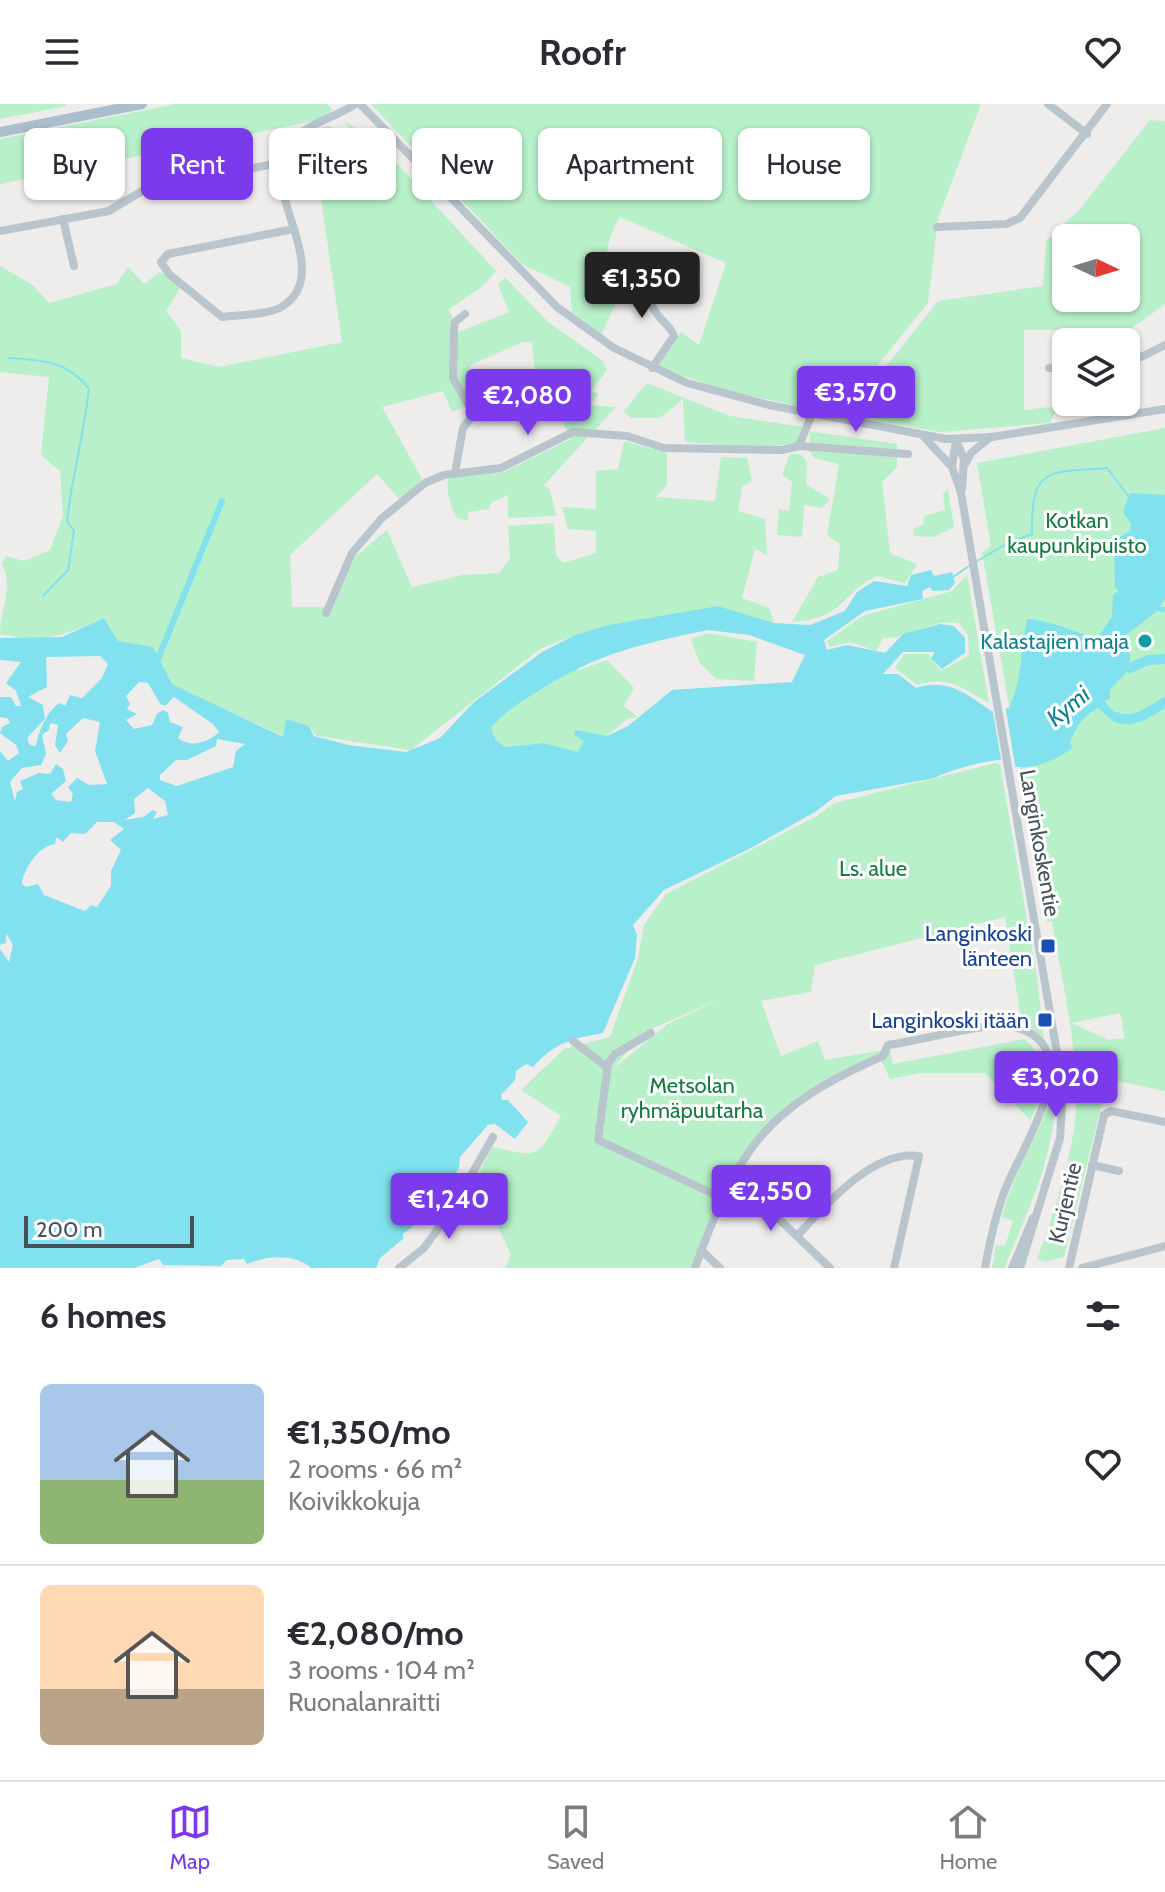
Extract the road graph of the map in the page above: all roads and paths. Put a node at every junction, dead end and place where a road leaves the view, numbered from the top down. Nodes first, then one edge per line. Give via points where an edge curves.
1 (142, 104) edge
2 (358, 104) edge
3 (1048, 104) edge
4 (1107, 104) edge
5 (313, 128) edge
6 (0, 132) edge
7 (1087, 134) junction
8 (269, 165) edge
9 (287, 200) edge
10 (63, 219) junction
11 (937, 227) dead end
12 (294, 229) junction
13 (0, 231) edge
14 (74, 266) dead end
15 (626, 268) dead end
16 (465, 314) dead end
17 (1165, 345) edge
18 (1140, 357) edge
19 (652, 368) junction
20 (1049, 368) dead end
21 (1052, 368) edge
22 (1165, 409) edge
23 (812, 414) junction
24 (905, 433) junction
25 (923, 437) junction
26 (992, 437) junction
27 (956, 440) junction
28 (799, 446) junction
29 (952, 467) junction
30 (963, 470) junction
31 (455, 473) junction
32 (961, 493) junction
33 (326, 613) dead end
34 (651, 1033) dead end
35 (573, 1041) dead end
36 (607, 1067) junction
37 (1165, 1122) edge
38 (493, 1137) dead end
39 (1092, 1165) junction
40 (1119, 1171) dead end
41 (733, 1175) junction
42 (720, 1197) junction
43 (1042, 1199) junction
44 (797, 1236) junction
45 (1165, 1246) edge
46 (701, 1250) junction
47 (1026, 1253) junction
48 (1095, 1266) edge
49 (399, 1268) edge
50 (695, 1268) edge
51 (720, 1268) edge
52 (830, 1268) edge
53 (894, 1268) edge
54 (985, 1268) edge
55 (1012, 1268) edge
56 (1020, 1268) edge
57 (1031, 1268) edge
58 (1069, 1268) edge
59 (1082, 1268) edge

1 - 6 main road
2 - 5 street
2 - 19 street via 557,307
3 - 7 street
4 - 7 street
7 - 11 street via 1015,222
8 - 10 street via 144,190 109,211
9 - 12 street
10 - 13 street
10 - 14 street
12 - 12 street via 303,273 297,293 281,308 222,317 161,262 168,254
15 - 19 street via 674,336
16 - 31 street via 455,322 453,378 474,414 463,428
17 - 18 street
19 - 23 street via 712,391
20 - 21 street
22 - 26 street
23 - 24 street
23 - 28 street
24 - 25 street
24 - 28 street via 904,453
25 - 27 street
25 - 29 street
26 - 27 street
26 - 30 street via 971,453
27 - 29 street, Langinkoskentie
27 - 30 street, Langinkoskentie
28 - 31 street via 750,452 664,448 627,436 582,431 501,468
29 - 32 street, Langinkoskentie
30 - 32 street, Langinkoskentie
31 - 33 street via 425,483 381,519 352,553
32 - 43 street, Langinkoskentie via 1063,1088 1060,1138
34 - 36 street via 615,1054
35 - 36 street
36 - 42 street via 598,1140
37 - 39 street, Kurjentie via 1107,1113
38 - 49 street via 424,1248
39 - 40 street
39 - 58 street, Kurjentie
41 - 42 street
41 - 44 street
41 - 54 street via 776,1118 835,1077 883,1056 888,1045 1007,1025 1039,1043 1050,1078 1044,1108 1005,1188
42 - 46 street
43 - 47 street, Langinkoskentie
43 - 55 street, Langinkoskentie
44 - 52 street
44 - 53 street via 863,1173 893,1159 919,1156
45 - 48 street
46 - 50 street
46 - 51 street
47 - 56 street, Langinkoskentie
47 - 57 street
48 - 59 street

